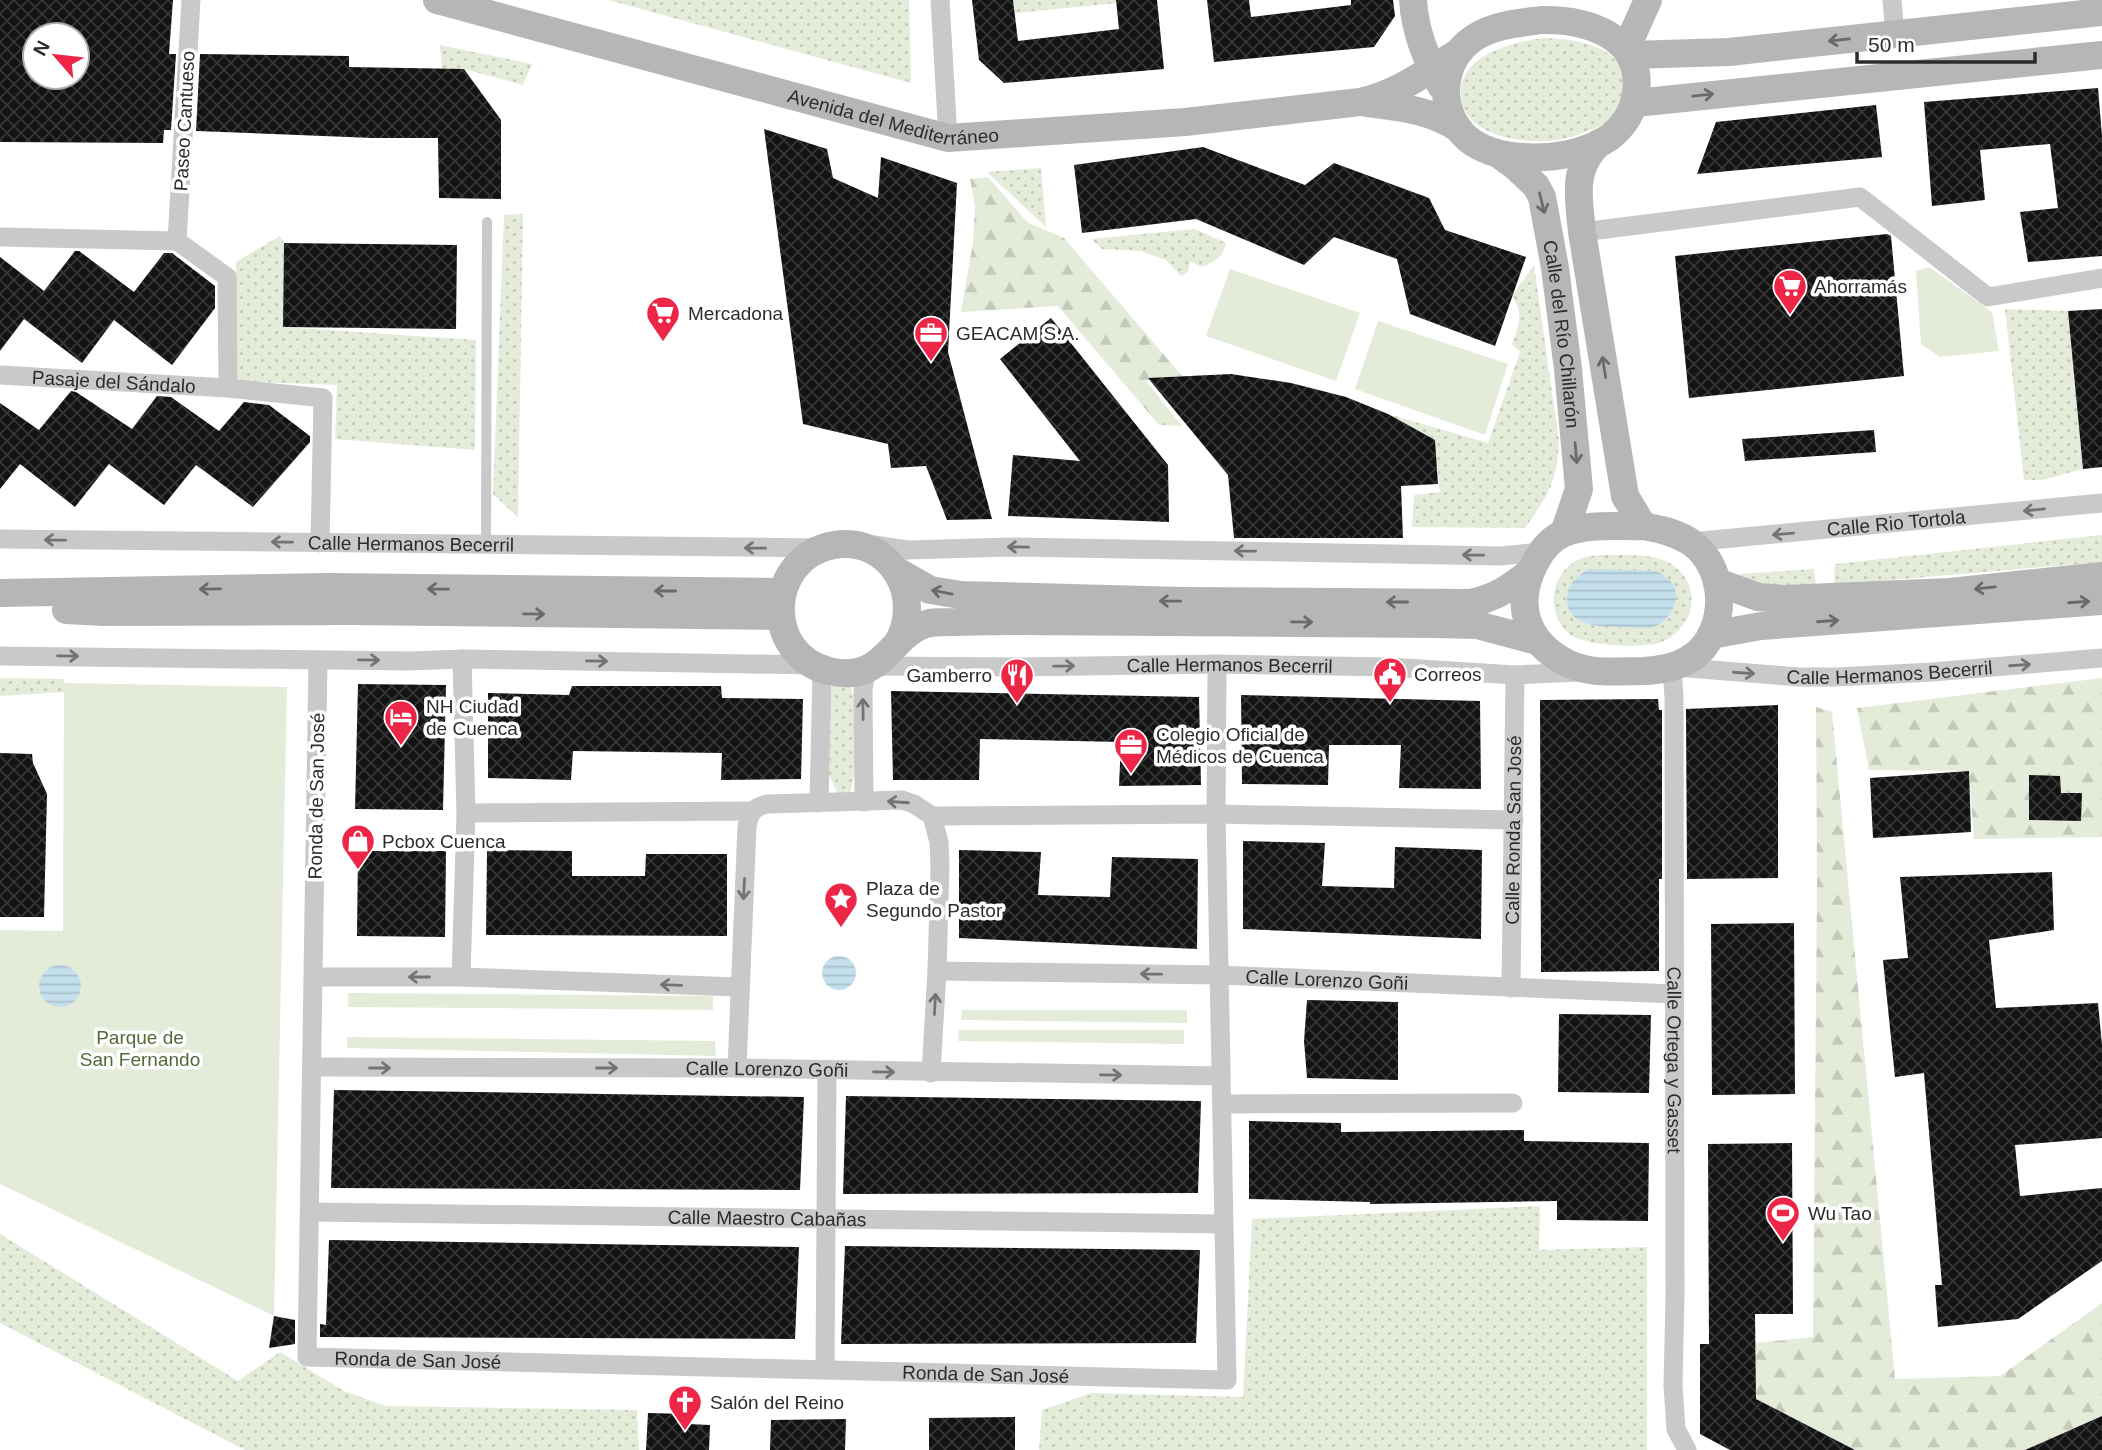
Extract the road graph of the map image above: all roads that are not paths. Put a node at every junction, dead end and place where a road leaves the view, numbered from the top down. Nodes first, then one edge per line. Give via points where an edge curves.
1 (191, 0) edge
2 (437, 0) edge
3 (940, 0) edge
4 (1413, 0) edge
5 (1648, 0) edge
6 (1892, 0) edge
7 (478, 5) edge
8 (2102, 12) edge
9 (1895, 34) junction
10 (1459, 52) junction
11 (1628, 52) junction
12 (2102, 55) edge
13 (1432, 69) junction
14 (1446, 96) junction
15 (1360, 102) junction
16 (1635, 103) junction
17 (1459, 129) junction
18 (948, 138) junction
19 (1599, 143) junction
20 (1498, 154) junction
21 (487, 222) dead end
22 (1582, 232) junction
23 (0, 237) edge
24 (177, 241) junction
25 (2102, 278) edge
26 (0, 375) edge
27 (228, 388) junction
28 (2102, 503) edge
29 (1643, 526) junction
30 (1564, 533) junction
31 (0, 539) edge
32 (1691, 542) junction
33 (320, 543) junction
34 (486, 544) junction
35 (857, 546) junction
36 (823, 548) junction
37 (1535, 562) junction
38 (895, 570) junction
39 (2102, 576) edge
40 (1717, 582) junction
41 (0, 593) edge
42 (2102, 601) edge
43 (781, 604) junction
44 (0, 608) edge
45 (1712, 635) junction
46 (1537, 641) junction
47 (897, 644) junction
48 (0, 656) edge
49 (462, 659) junction
50 (2102, 659) edge
51 (318, 660) junction
52 (1217, 664) junction
53 (874, 666) junction
54 (818, 667) junction
55 (1674, 668) junction
56 (1586, 671) junction
57 (1515, 674) junction
58 (864, 802) junction
59 (819, 803) junction
60 (752, 811) junction
61 (466, 813) junction
62 (1216, 814) junction
63 (932, 816) junction
64 (1514, 820) junction
65 (937, 971) junction
66 (1219, 975) junction
67 (313, 977) junction
68 (461, 977) junction
69 (740, 987) junction
70 (1511, 988) junction
71 (1674, 994) junction
72 (312, 1068) junction
73 (737, 1068) junction
74 (827, 1071) junction
75 (931, 1073) junction
76 (1221, 1076) junction
77 (1513, 1103) dead end
78 (1222, 1104) junction
79 (310, 1212) junction
80 (826, 1219) junction
81 (1224, 1224) junction
82 (825, 1370) junction
83 (1687, 1450) edge

1 - 24 street, Paseo Cantueso
2 - 7 main road, Avenida del Mediterráneo
3 - 18 street
4 - 13 main road via 1420,42
5 - 11 main road
6 - 9 street
7 - 18 main road, Avenida del Mediterráneo
8 - 9 main road
9 -> 11 main road via 1729,52
10 - 11 main road via 1488,31 1563,20 1602,32
10 - 13 main road
10 - 14 main road via 1448,73
11 - 16 main road via 1636,75
16 -> 12 main road
13 - 14 main road
13 - 15 main road via 1385,95
14 - 17 main road
15 - 17 main road via 1434,115
15 - 18 main road, Avenida del Mediterráneo via 1185,122
16 - 19 main road via 1621,127
17 - 20 main road via 1477,145
19 - 20 main road via 1548,157
19 - 22 main road, Calle del Río Chillarón via 1581,168
20 -> 30 main road, Calle del Río Chillarón via 1536,186 1542,197 1555,268 1579,489
21 - 34 lane
22 - 25 street via 1860,197 1988,297
29 -> 22 main road, Calle del Río Chillarón via 1625,496
23 - 24 street
24 - 27 street via 227,277
26 - 27 street, Pasaje del Sándalo
27 - 33 street via 323,398
28 -> 32 street, Calle Rio Tortola
29 - 30 main road via 1585,527
29 - 32 main road
30 - 37 main road
33 -> 31 street, Calle Hermanos Becerril
32 - 40 main road via 1711,565
33 - 34 street, Calle Hermanos Becerril
36 -> 34 street, Calle Hermanos Becerril
35 - 36 main road, Calle Hermanos Becerril
37 -> 35 street, Calle Hermanos Becerril via 1500,556
35 - 38 main road via 878,555
36 - 43 main road via 795,567
37 -> 38 main road via 1507,589 1489,600 1470,603 961,595 930,590
37 - 46 main road via 1524,601
38 - 47 main road via 904,585 908,611
39 -> 40 main road via 1950,592 1785,599 1758,597
40 - 45 main road via 1720,601
43 -> 41 main road via 505,590 328,587
45 -> 42 main road via 1761,626
44 -> 43 main road via 104,612
43 - 54 main road via 784,632 792,647
45 - 55 main road via 1694,656
47 -> 46 main road via 929,623 1015,621 1477,625
46 - 56 main road via 1554,656
47 - 53 main road
48 -> 51 street, Calle Hermanos Becerril
51 -> 49 street, Calle Hermanos Becerril
49 -> 54 street, Calle Hermanos Becerril
49 - 61 street
55 -> 50 street, Calle Hermanos Becerril via 1836,677
51 - 67 street, Ronda de San José
53 -> 52 street, Calle Hermanos Becerril
52 - 57 street, Calle Hermanos Becerril
52 - 62 street
53 - 54 main road, Calle Hermanos Becerril via 850,673
58 -> 53 street via 863,690 865,677
54 - 59 street
55 - 56 main road
55 - 71 street, Calle Ortega y Gasset
56 - 57 street, Calle Hermanos Becerril
57 - 64 street, Calle Ronda San José
58 - 59 street
63 -> 58 street via 902,800
59 - 60 street via 767,804
60 - 61 street
60 -> 69 street via 747,827
61 - 68 street
62 - 63 street
62 - 64 street
62 - 66 street
63 - 65 street via 940,866
64 - 70 street, Calle Ronda San José
66 -> 65 street, Calle Lorenzo Goñi
75 -> 65 street
66 - 70 street, Calle Lorenzo Goñi
66 - 76 street
68 -> 67 street
67 - 72 street, Ronda de San José
69 -> 68 street
69 - 73 street
70 - 71 street, Calle Lorenzo Goñi
71 - 83 street, Calle Ortega y Gasset via 1673,1403 1676,1429
72 -> 73 street, Calle Lorenzo Goñi
72 - 79 street, Ronda de San José
73 - 74 street, Calle Lorenzo Goñi
74 -> 75 street, Calle Lorenzo Goñi
74 - 80 street
75 -> 76 street, Calle Lorenzo Goñi
76 - 78 street
77 - 78 street
78 - 81 street
79 - 80 street, Calle Maestro Cabañas
79 - 82 street, Ronda de San José via 307,1357
80 - 81 street, Calle Maestro Cabañas
80 - 82 street
81 - 82 street, Ronda de San José via 1227,1380

